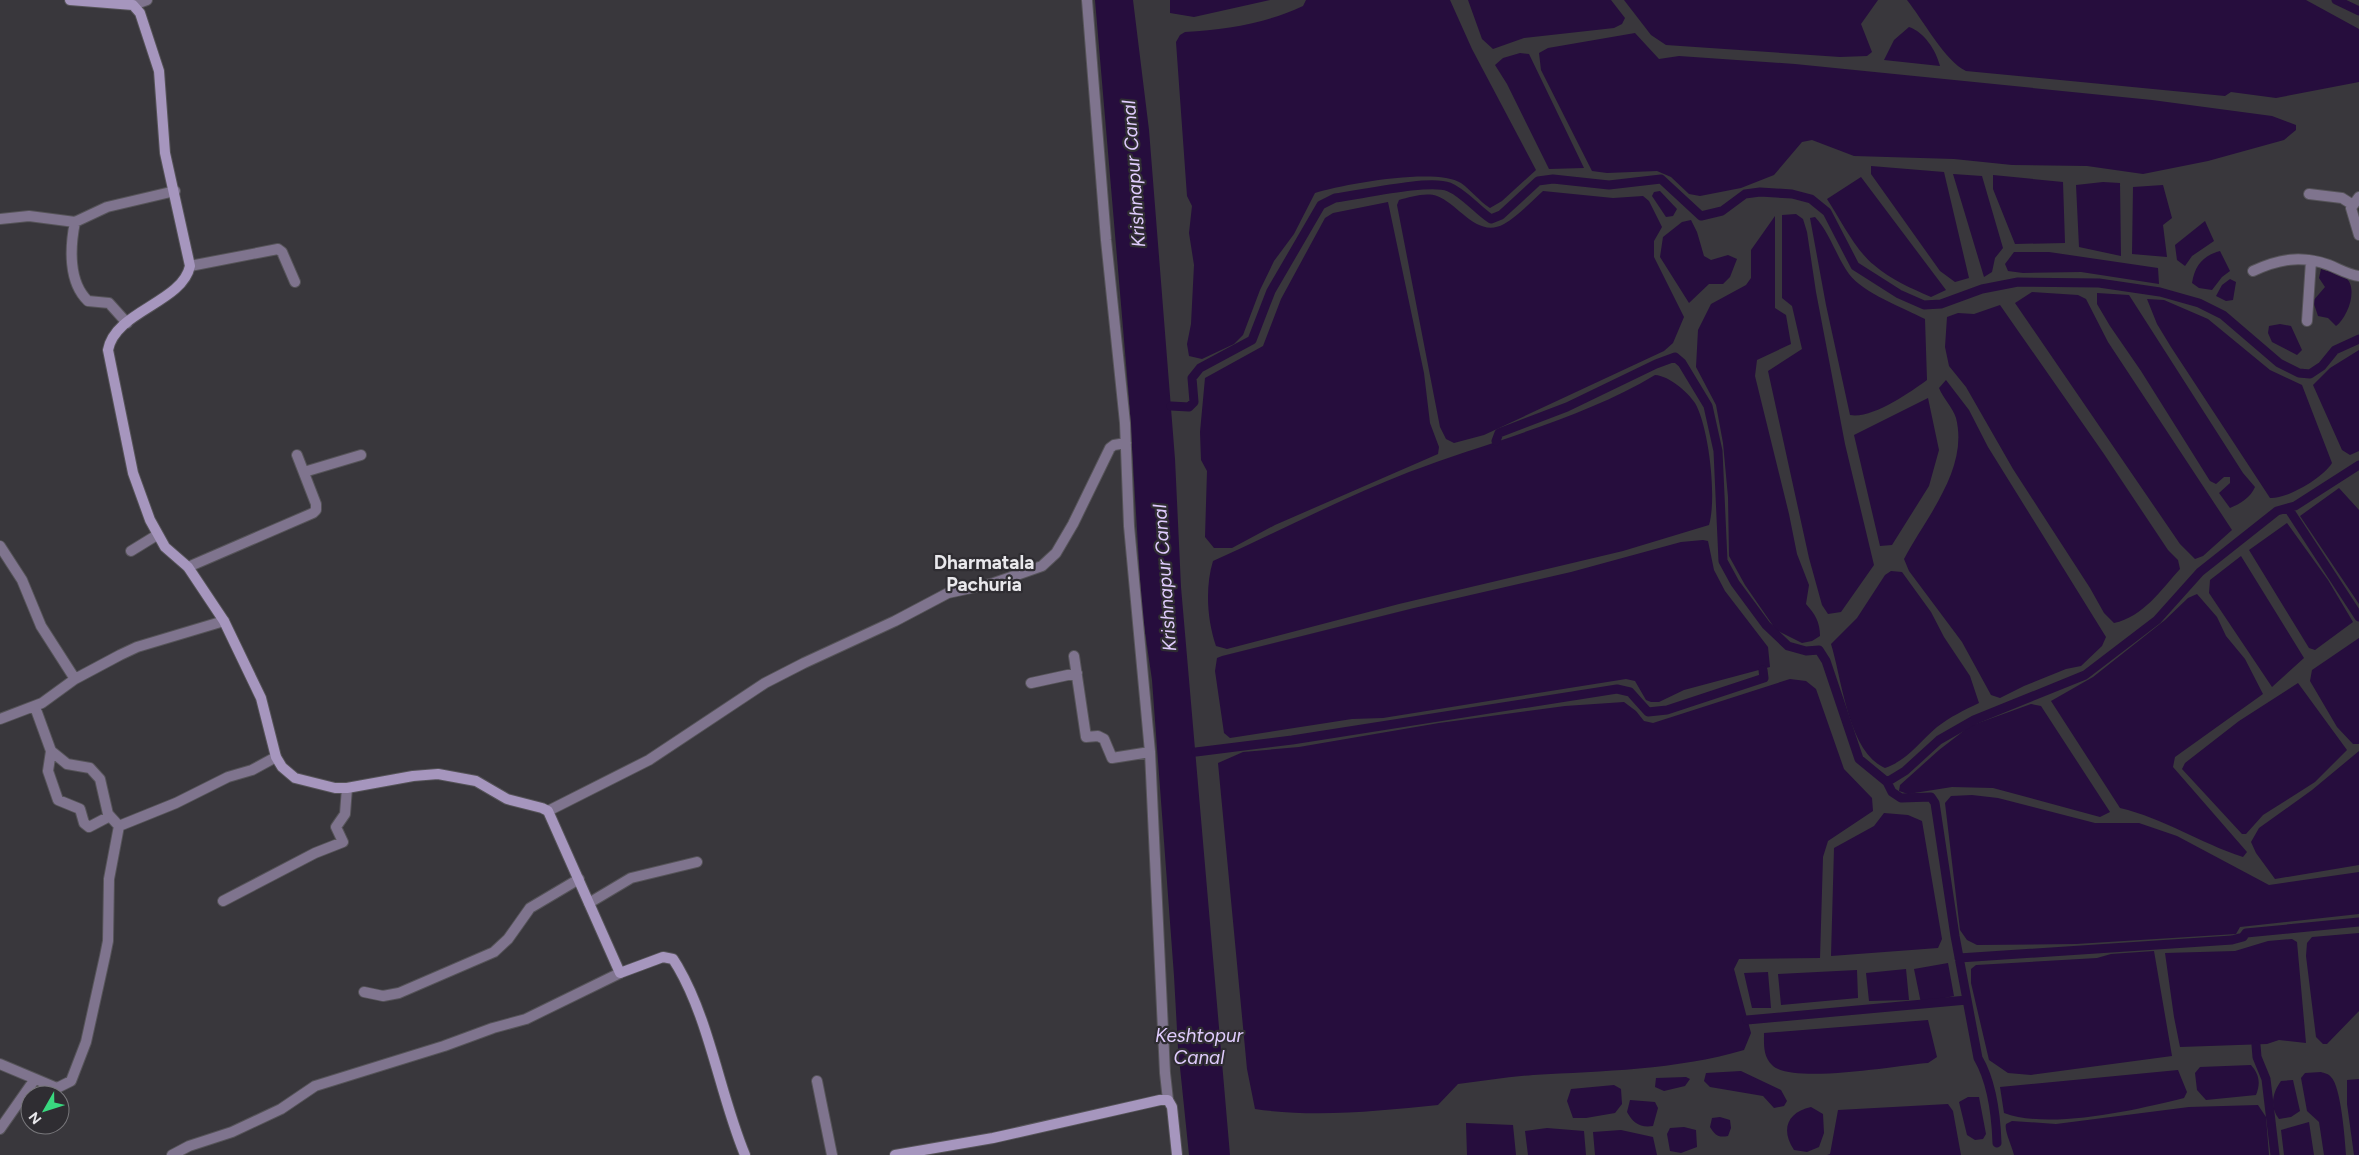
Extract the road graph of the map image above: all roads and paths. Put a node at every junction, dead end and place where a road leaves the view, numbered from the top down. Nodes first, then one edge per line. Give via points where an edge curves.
1 (70, 0) edge
2 (147, 0) edge
3 (1087, 0) edge
4 (133, 5) junction
5 (175, 191) junction
6 (2309, 194) dead end
7 (2356, 201) edge
8 (0, 219) edge
9 (74, 222) junction
10 (2359, 235) edge
11 (2311, 260) junction
12 (190, 266) junction
13 (2252, 271) dead end
14 (2359, 276) edge
15 (295, 282) dead end
16 (2307, 321) dead end
17 (127, 323) junction
18 (1126, 443) junction
19 (297, 455) dead end
20 (361, 455) dead end
21 (304, 472) junction
22 (157, 535) junction
23 (0, 546) edge
24 (131, 551) dead end
25 (188, 567) junction
26 (224, 621) junction
27 (1074, 656) dead end
28 (1077, 673) junction
29 (75, 679) junction
30 (1031, 683) dead end
31 (35, 707) junction
32 (0, 719) edge
33 (51, 751) junction
34 (1150, 752) junction
35 (276, 757) junction
36 (347, 788) junction
37 (548, 811) junction
38 (110, 816) junction
39 (120, 826) junction
40 (696, 862) dead end
41 (579, 879) junction
42 (223, 901) dead end
43 (589, 903) junction
44 (620, 973) junction
45 (364, 992) dead end
46 (0, 1064) edge
47 (35, 1079) junction
48 (817, 1081) dead end
49 (1168, 1100) junction
50 (0, 1129) edge
51 (175, 1154) edge
52 (745, 1155) edge
53 (832, 1155) edge
54 (895, 1155) edge
55 (1177, 1155) edge

1 - 4 street
2 - 4 street
3 - 18 street
4 - 5 street via 140,13 159,71 165,147
5 - 9 street via 107,207
5 - 12 street
6 - 7 street
7 - 10 street via 2352,213
8 - 9 street via 29,216
9 - 17 street via 70,263 84,296 88,301 109,303
11 - 13 street via 2281,260
11 - 14 street
11 - 16 street
12 - 15 street via 278,249
12 - 17 street via 184,282
17 - 22 street via 110,341 108,350 133,473
18 - 34 street via 1128,526
18 - 37 street via 1110,448 1073,524 1056,553 1042,566 994,583 948,593 804,663 765,683 649,760
19 - 21 street
20 - 21 street
21 - 25 street via 316,504 313,513
22 - 24 street
22 - 25 street via 165,548
23 - 29 street via 22,580 44,630
25 - 26 street
26 - 29 street via 137,647
26 - 35 street via 261,698
27 - 28 street
28 - 30 street
28 - 34 street via 1086,737 1104,739 1112,758
29 - 31 street
31 - 32 street
31 - 33 street
33 - 38 street via 67,764 90,768 100,779
33 - 38 street via 48,771 58,800 80,810 89,827
34 - 49 street
35 - 36 street via 295,778
35 - 39 street via 176,804
36 - 37 street via 438,774 476,781 507,799
36 - 42 street via 345,814 336,827 343,842
37 - 41 street
38 - 39 street
39 - 47 street via 109,879 108,940 86,1042 74,1077 68,1084 57,1088
40 - 43 street via 631,878
41 - 43 street
41 - 45 street via 530,908 508,939 494,952 408,990 383,996
43 - 44 street
44 - 51 street via 526,1019 315,1086 281,1109
44 - 52 street via 663,958 673,959 701,1022
46 - 47 street
47 - 50 street
48 - 53 street
49 - 54 street via 993,1138
49 - 55 street

